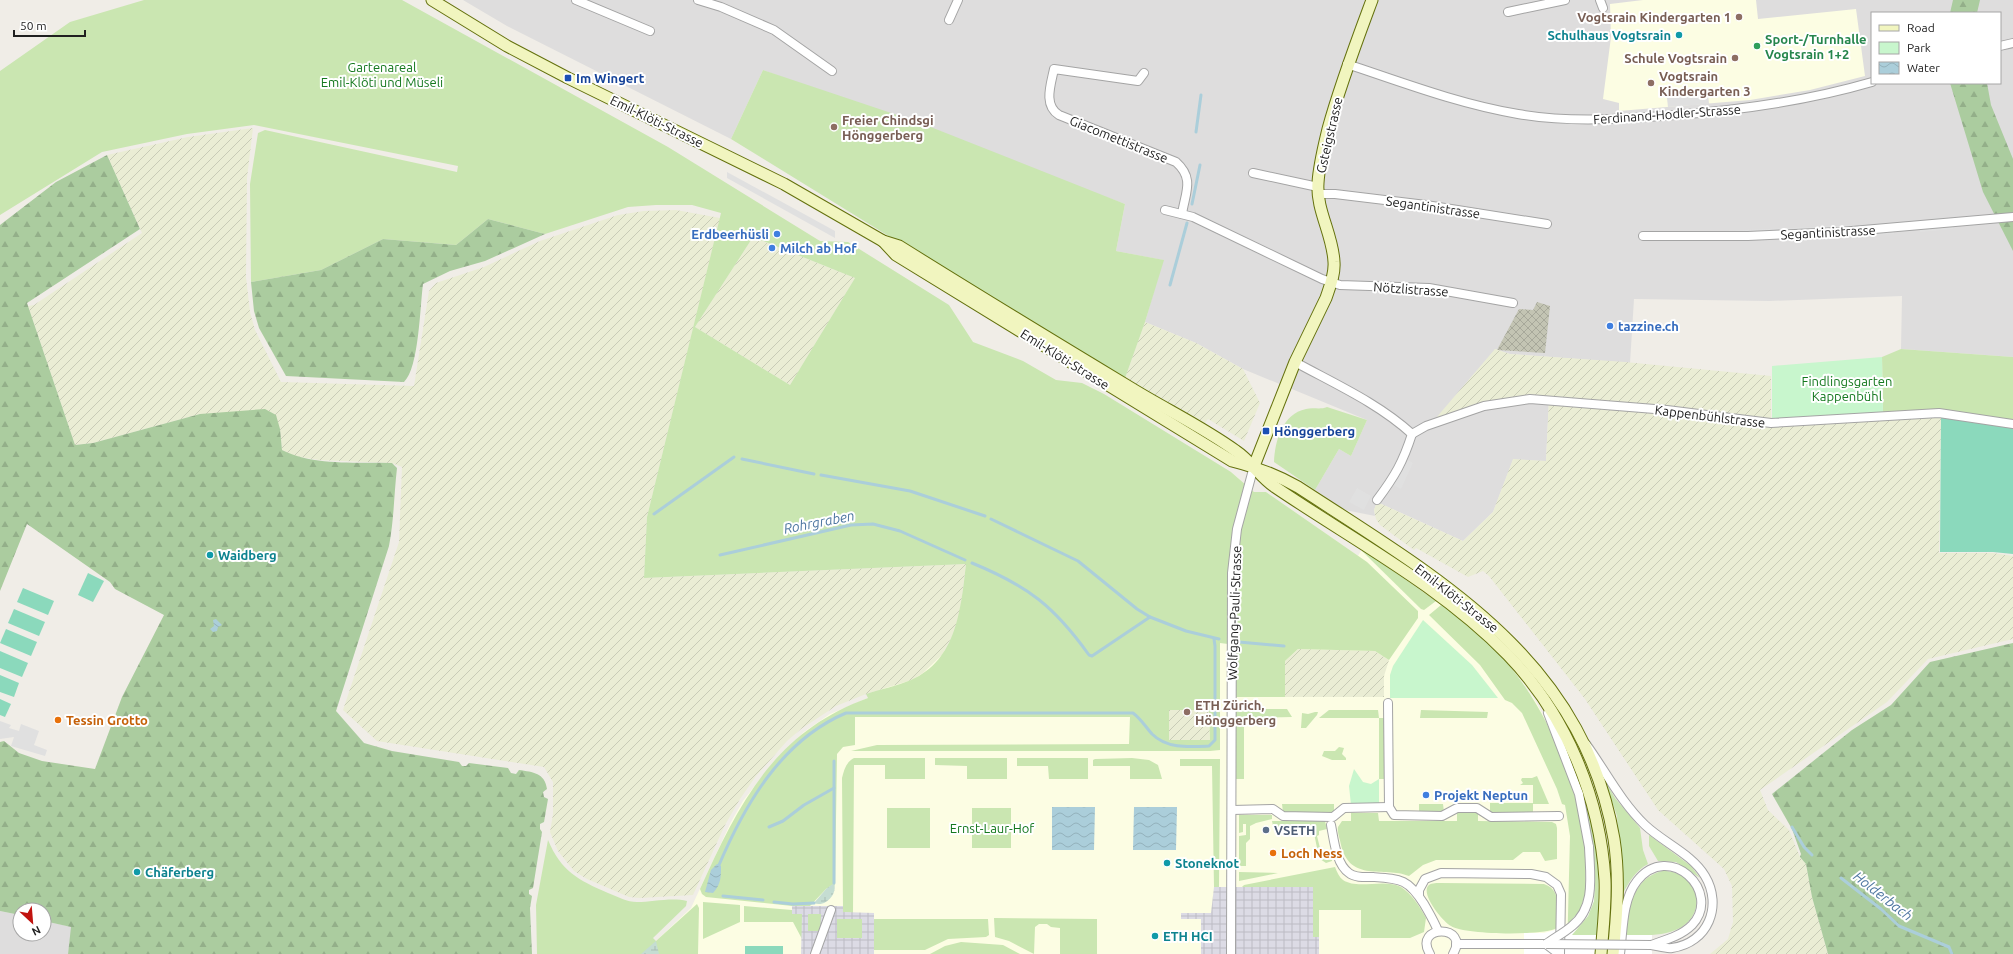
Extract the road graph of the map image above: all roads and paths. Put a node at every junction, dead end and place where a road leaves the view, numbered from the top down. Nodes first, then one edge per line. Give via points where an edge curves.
1 (432, 0) edge
2 (576, 0) edge
3 (698, 0) edge
4 (958, 0) edge
5 (1372, 0) edge
6 (1565, 0) edge
7 (1508, 12) dead end
8 (949, 20) dead end
9 (650, 30) dead end
10 (2013, 43) edge
11 (2001, 46) edge
12 (1347, 64) junction
13 (832, 71) dead end
14 (1144, 73) dead end
15 (1871, 82) edge
16 (1253, 173) dead end
17 (1318, 190) junction
18 (1165, 210) dead end
19 (1182, 214) junction
20 (2012, 218) edge
21 (1546, 224) dead end
22 (1643, 236) dead end
23 (1332, 282) junction
24 (1513, 303) dead end
25 (1295, 362) junction
26 (2013, 424) edge
27 (1412, 434) junction
28 (1254, 466) junction
29 (1377, 500) dead end
30 (1542, 698) junction
31 (1388, 703) dead end
32 (1580, 735) junction
33 (1389, 807) junction
34 (1232, 810) junction
35 (1560, 816) dead end
36 (1332, 825) dead end
37 (1419, 895) junction
38 (831, 910) dead end
39 (1438, 931) junction
40 (1456, 944) junction
41 (1546, 944) junction
42 (1651, 945) junction
43 (815, 954) edge
44 (1231, 954) edge
45 (1430, 954) edge
46 (1453, 954) edge
47 (1559, 954) edge
48 (1601, 954) edge
49 (1613, 954) edge
50 (1620, 954) edge

1 - 28 street, Emil-Klöti-Strasse via 520,53 771,178 883,241 899,246 1238,452
2 - 9 street
3 - 13 street via 774,30
4 - 8 street
5 - 12 street, Gsteigstrasse
6 - 7 street
10 - 11 street
12 - 15 street, Ferdinand-Hodler-Strasse via 1444,98 1519,114 1558,118 1638,118 1729,111 1792,102
12 - 17 street, Gsteigstrasse via 1323,149
14 - 19 street, Giacomettistrasse via 1138,81 1054,69 1050,105 1059,115 1176,162 1184,171 1188,183
16 - 17 street, Segantinistrasse
17 - 21 street, Segantinistrasse
17 - 23 street, Gsteigstrasse via 1333,252
18 - 19 street
19 - 23 street
20 - 22 street, Segantinistrasse via 1833,232 1748,236
23 - 24 street, Nötzlistrasse via 1340,285 1430,288
23 - 25 street, Gsteigstrasse
25 - 27 street via 1356,394 1396,419
25 - 28 street, Gsteigstrasse
26 - 27 street, Kappenbühlstrasse via 1939,414 1771,424 1667,410 1530,399 1484,406 1439,421
27 - 29 street via 1403,460
28 - 30 street, Emil-Klöti-Strasse via 1272,485 1434,593 1482,630 1509,656
28 - 32 street, Emil-Klöti-Strasse via 1278,476 1362,529 1440,582 1484,616 1532,663 1549,684
28 - 34 street, Wolfgang-Pauli-Strasse via 1237,529 1232,573
30 - 41 street, bridge via 1579,794 1589,848 1591,881 1584,914 1573,926
30 - 48 street, Emil-Klöti-Strasse via 1573,750 1597,821 1605,881
31 - 33 street
32 - 42 street via 1617,792 1634,813 1646,826 1695,864 1704,875 1713,894 1714,905 1711,915 1701,933 1693,940 1671,948
32 - 49 street, Emil-Klöti-Strasse via 1605,800 1614,840 1617,913
33 - 34 street via 1344,808 1333,817 1283,816 1273,809
33 - 35 street via 1394,815 1442,816 1457,808 1477,808 1491,817
34 - 44 street, Wolfgang-Pauli-Strasse
36 - 37 street via 1336,850 1350,874 1397,879 1411,886
37 - 39 street
37 - 47 street via 1425,879 1441,873 1531,874 1546,877 1557,885 1561,894
38 - 43 street
39 - 40 street via 1443,930 1452,935
39 - 45 street via 1428,940
40 - 41 street
40 - 46 street
41 - 42 street, bridge
41 - 47 street
42 - 50 street via 1681,934 1698,917 1700,892 1687,873 1677,867 1656,867 1647,871 1636,882 1627,898

